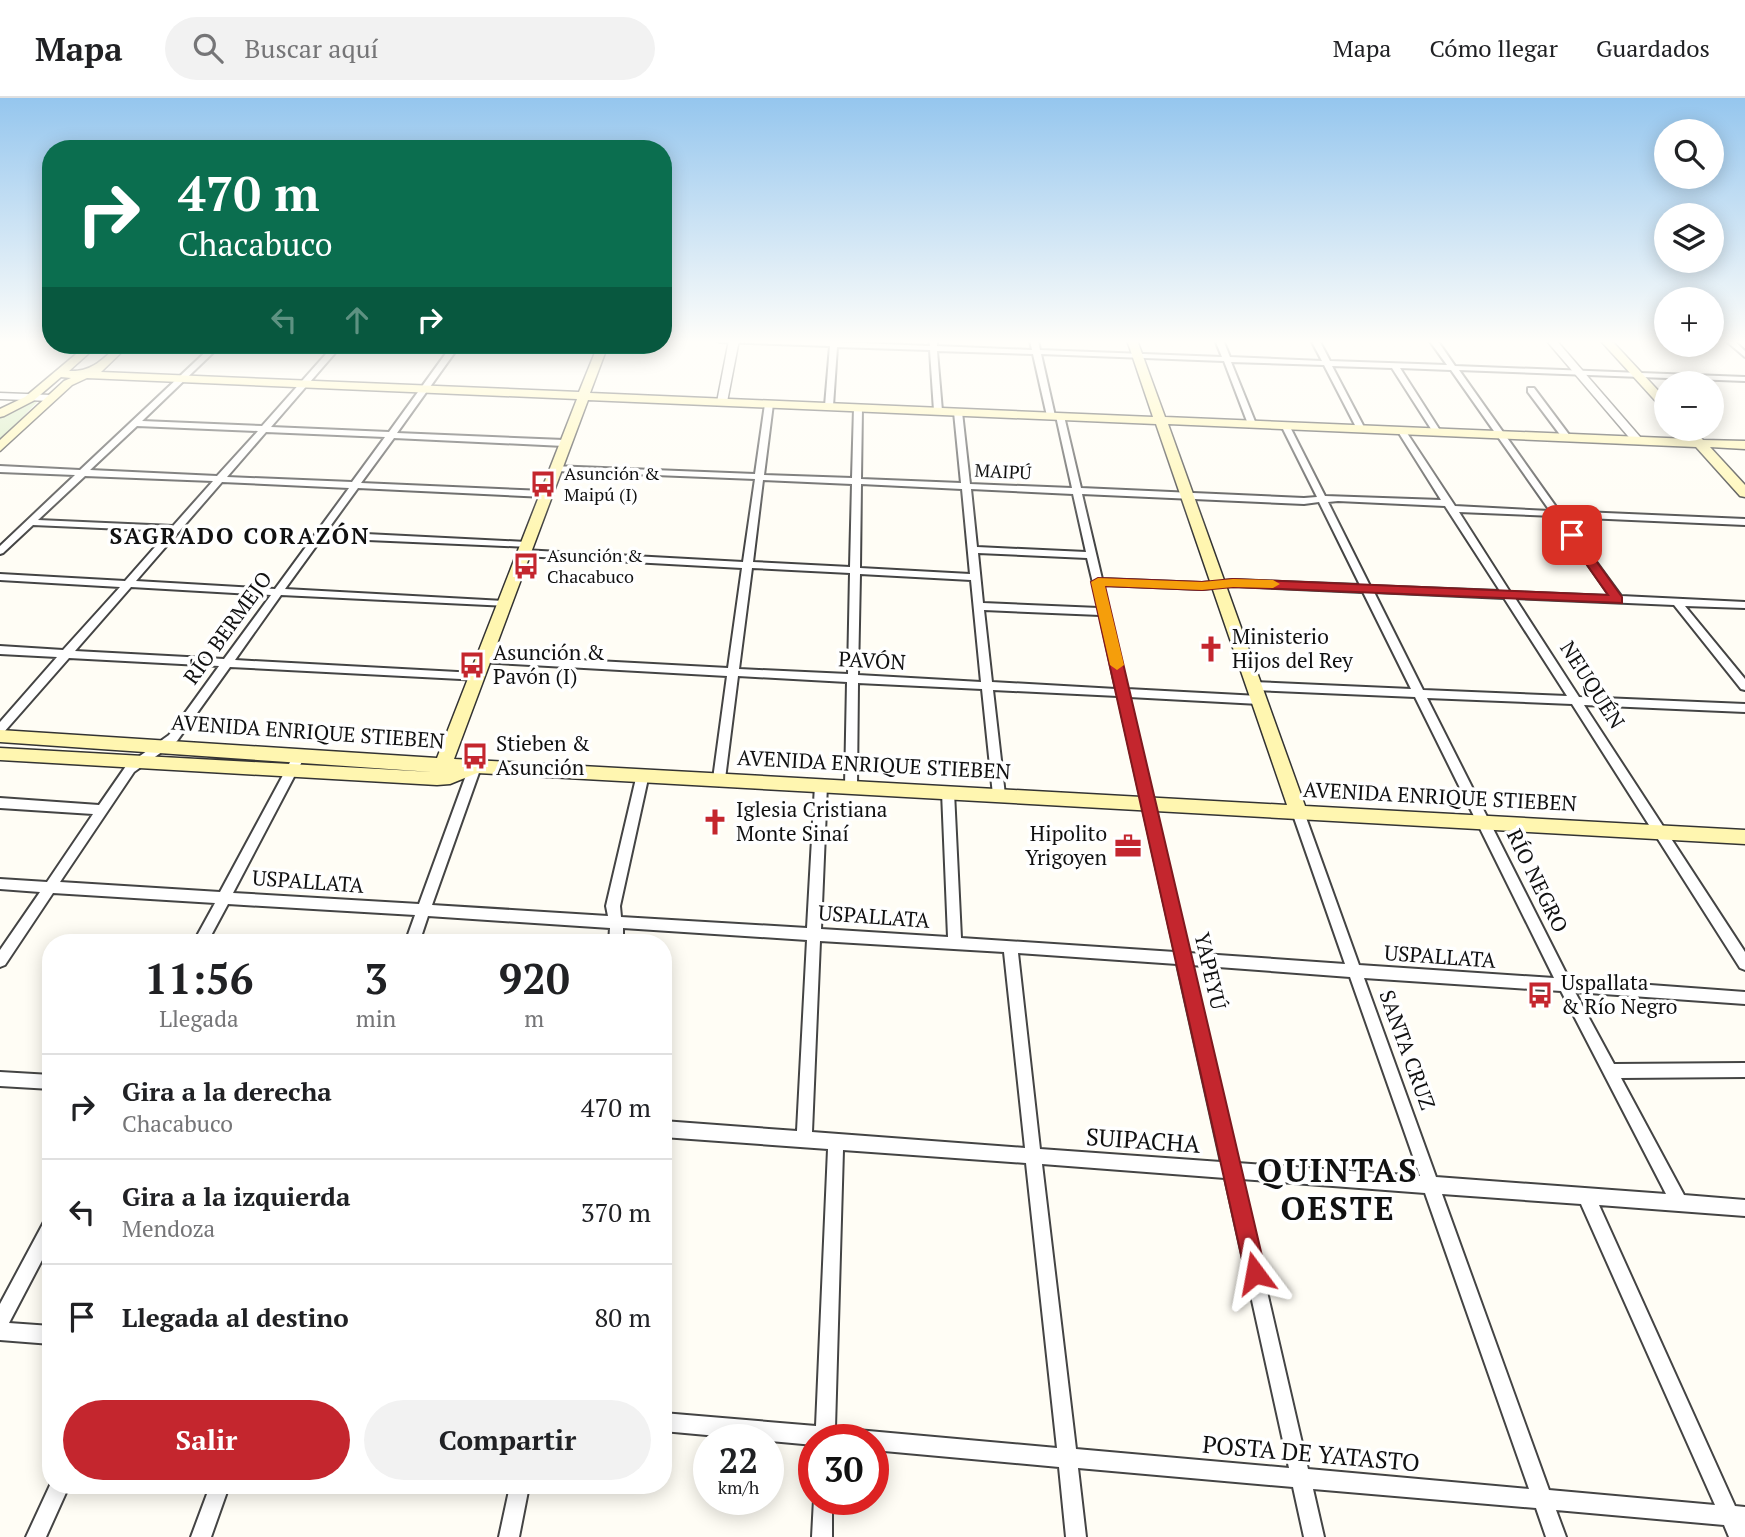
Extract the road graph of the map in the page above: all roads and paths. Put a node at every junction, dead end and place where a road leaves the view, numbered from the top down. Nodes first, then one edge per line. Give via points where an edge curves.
1 (41, 407) edge
2 (151, 407) edge
3 (282, 407) edge
4 (411, 407) edge
5 (578, 407) edge
6 (769, 407) edge
7 (846, 407) edge
8 (938, 407) edge
9 (1053, 407) edge
10 (1156, 407) edge
11 (1245, 407) edge
12 (1350, 407) edge
13 (1421, 407) edge
14 (1480, 407) edge
15 (1544, 407) edge
16 (1609, 407) edge
17 (858, 408) junction
18 (938, 411) junction
19 (958, 412) junction
20 (1056, 416) junction
21 (1160, 420) junction
22 (135, 423) junction
23 (1252, 424) junction
24 (1285, 425) junction
25 (263, 429) junction
26 (1361, 429) junction
27 (1401, 430) junction
28 (1437, 432) junction
29 (391, 435) junction
30 (1500, 435) junction
31 (1567, 438) junction
32 (1637, 440) junction
33 (564, 443) junction
34 (1700, 443) junction
35 (1745, 445) edge
36 (0, 447) edge
37 (555, 468) junction
38 (0, 469) edge
39 (83, 472) junction
40 (759, 477) junction
41 (220, 479) junction
42 (857, 481) junction
43 (355, 485) junction
44 (966, 486) junction
45 (1077, 491) junction
46 (1745, 493) edge
47 (545, 494) junction
48 (1187, 496) junction
49 (1322, 500) junction
50 (1451, 506) junction
51 (1557, 514) junction
52 (32, 522) junction
53 (1745, 522) edge
54 (176, 529) junction
55 (319, 535) junction
56 (524, 549) junction
57 (973, 550) junction
58 (0, 551) edge
59 (1092, 555) junction
60 (747, 565) junction
61 (855, 570) junction
62 (0, 577) edge
63 (976, 577) junction
64 (1098, 582) junction
65 (128, 584) junction
66 (1218, 584) junction
67 (1367, 589) junction
68 (278, 592) junction
69 (1508, 595) junction
70 (1618, 600) junction
71 (1676, 602) junction
72 (504, 604) junction
73 (1745, 605) edge
74 (979, 606) junction
75 (1105, 612) junction
76 (0, 650) edge
77 (66, 654) junction
78 (483, 659) junction
79 (227, 663) junction
80 (733, 673) junction
81 (476, 677) junction
82 (853, 680) junction
83 (1253, 685) junction
84 (1745, 686) edge
85 (988, 687) junction
86 (1420, 693) junction
87 (1123, 694) junction
88 (1577, 700) junction
89 (1259, 701) junction
90 (1745, 708) edge
91 (0, 729) edge
92 (0, 736) edge
93 (165, 746) junction
94 (0, 754) edge
95 (300, 754) junction
96 (139, 762) junction
97 (475, 767) junction
98 (291, 771) junction
99 (440, 771) junction
100 (643, 774) junction
101 (719, 779) junction
102 (821, 785) junction
103 (851, 786) junction
104 (948, 792) junction
105 (999, 795) junction
106 (0, 803) edge
107 (1148, 803) junction
108 (102, 810) junction
109 (1298, 812) junction
110 (1484, 822) junction
111 (1661, 832) junction
112 (1745, 837) edge
113 (0, 884) edge
114 (49, 887) junction
115 (224, 898) junction
116 (424, 910) junction
117 (615, 922) junction
118 (205, 934) edge
119 (415, 934) edge
120 (616, 934) edge
121 (814, 934) junction
122 (956, 943) junction
123 (1010, 946) junction
124 (1184, 960) junction
125 (0, 961) edge
126 (1745, 964) edge
127 (1355, 972) junction
128 (1565, 986) junction
129 (1745, 998) edge
130 (1609, 1070) junction
131 (1745, 1070) edge
132 (0, 1079) edge
133 (42, 1081) edge
134 (672, 1130) edge
135 (804, 1139) junction
136 (836, 1141) junction
137 (1034, 1156) junction
138 (1231, 1170) junction
139 (1430, 1185) junction
140 (1586, 1196) junction
141 (1679, 1203) junction
142 (1743, 1210) edge
143 (42, 1243) edge
144 (0, 1322) edge
145 (0, 1331) edge
146 (42, 1334) edge
147 (672, 1423) edge
148 (826, 1424) edge
149 (798, 1435) edge
150 (889, 1442) edge
151 (1067, 1458) junction
152 (1301, 1478) junction
153 (55, 1494) edge
154 (216, 1494) edge
155 (517, 1494) edge
156 (1542, 1499) junction
157 (823, 1515) edge
158 (1737, 1516) edge
159 (36, 1537) edge
160 (201, 1537) edge
161 (509, 1537) edge
162 (822, 1537) edge
163 (1076, 1537) edge
164 (1314, 1537) edge
165 (1556, 1537) edge
166 (1738, 1537) edge

1 - 36 main road
2 - 22 street
3 - 25 street
4 - 29 street, RÍO BERMEJO
5 - 33 main road
6 - 40 street
7 - 17 main road
8 - 18 street
9 - 20 street
10 - 21 main road, SANTA CRUZ
11 - 23 street
12 - 26 street
13 - 28 street
14 - 30 street
15 - 31 street
16 - 32 street
17 - 18 main road
17 - 42 street
18 - 19 main road
19 - 20 main road
19 - 44 street
20 - 21 main road
20 - 45 street, YAPEYÚ
21 - 23 main road
21 - 48 main road, SANTA CRUZ
22 - 25 street
22 - 39 street
23 - 24 main road
24 - 26 main road
24 - 49 street, RÍO NEGRO
25 - 29 street
25 - 41 street
26 - 27 main road
27 - 28 main road
27 - 50 street, NEUQUÉN
28 - 30 main road
29 - 33 street
29 - 43 street, RÍO BERMEJO
30 - 31 main road
30 - 51 street
31 - 32 main road
32 - 34 main road
33 - 37 main road
34 - 35 main road
34 - 46 main road
37 - 40 street, MAIPÚ
37 - 47 main road
38 - 39 street
39 - 41 street
39 - 52 street
40 - 42 street, MAIPÚ
40 - 60 street
41 - 43 street
41 - 54 street
42 - 44 street, MAIPÚ
42 - 61 street
43 - 47 street
43 - 55 street, RÍO BERMEJO
44 - 45 street, MAIPÚ
44 - 57 street
45 - 48 street, MAIPÚ
45 - 59 street, YAPEYÚ
47 - 56 main road
48 - 49 street, MAIPÚ
48 - 66 main road, SANTA CRUZ
49 - 50 street, MAIPÚ
49 - 67 street, RÍO NEGRO
50 - 51 street, MAIPÚ
50 - 69 street, NEUQUÉN
51 - 53 street, MAIPÚ
51 - 70 street
52 - 54 street
52 - 58 street
54 - 65 street
55 - 56 street
55 - 68 street, RÍO BERMEJO
56 - 60 street
56 - 72 main road
57 - 59 street
57 - 63 street
59 - 64 street, YAPEYÚ
60 - 61 street
60 - 80 street
61 - 63 street
61 - 82 street
62 - 65 street
63 - 74 street
64 - 66 street
64 - 75 street, YAPEYÚ
65 - 68 street
65 - 77 street
66 - 67 street
66 - 83 main road, SANTA CRUZ
67 - 69 street
67 - 86 street, RÍO NEGRO
68 - 72 street
68 - 79 street, RÍO BERMEJO
69 - 70 street
69 - 88 street, NEUQUÉN
70 - 71 street
71 - 73 street
71 - 84 street
72 - 78 main road
74 - 75 street
74 - 85 street
75 - 87 street, YAPEYÚ
76 - 77 street
77 - 79 street
77 - 91 street
78 - 80 street, PAVÓN
78 - 81 main road
79 - 81 street
79 - 93 street, RÍO BERMEJO
80 - 82 street, PAVÓN
80 - 101 street
81 - 99 main road
82 - 85 street, PAVÓN
82 - 103 street
83 - 86 street
83 - 89 main road, SANTA CRUZ
85 - 87 street, PAVÓN
85 - 105 street
86 - 88 street
86 - 110 street, RÍO NEGRO
87 - 89 street, PAVÓN
87 - 107 street, YAPEYÚ
88 - 90 street
88 - 111 street, NEUQUÉN
89 - 109 main road, SANTA CRUZ
92 - 93 main road, AVENIDA ENRIQUE STIEBEN
93 - 95 main road, AVENIDA ENRIQUE STIEBEN
93 - 96 street, RÍO BERMEJO
94 - 96 main road, AVENIDA ENRIQUE STIEBEN
95 - 98 street
95 - 99 main road, AVENIDA ENRIQUE STIEBEN
96 - 98 main road, AVENIDA ENRIQUE STIEBEN
96 - 108 street, RÍO BERMEJO
97 - 99 main road via 455,776
97 - 100 main road, AVENIDA ENRIQUE STIEBEN
97 - 116 street
98 - 99 main road, AVENIDA ENRIQUE STIEBEN
98 - 115 street
100 - 101 main road, AVENIDA ENRIQUE STIEBEN
100 - 117 street via 613,906
101 - 102 main road, AVENIDA ENRIQUE STIEBEN
102 - 103 main road, AVENIDA ENRIQUE STIEBEN
102 - 121 street
103 - 104 main road, AVENIDA ENRIQUE STIEBEN
104 - 105 main road, AVENIDA ENRIQUE STIEBEN
104 - 122 street
105 - 107 main road, AVENIDA ENRIQUE STIEBEN
106 - 108 street
107 - 109 main road, AVENIDA ENRIQUE STIEBEN
107 - 124 street, YAPEYÚ
108 - 114 street, RÍO BERMEJO
109 - 110 main road, AVENIDA ENRIQUE STIEBEN
109 - 127 street, SANTA CRUZ
110 - 111 main road, AVENIDA ENRIQUE STIEBEN
110 - 128 street, RÍO NEGRO
111 - 112 main road, AVENIDA ENRIQUE STIEBEN
111 - 126 street, NEUQUÉN
113 - 114 street, USPALLATA
114 - 115 street, USPALLATA
114 - 125 street, RÍO BERMEJO
115 - 116 street, USPALLATA
115 - 118 street
116 - 117 street, USPALLATA
116 - 119 street
117 - 120 street
117 - 121 street, USPALLATA
121 - 122 street, USPALLATA
121 - 135 street
122 - 123 street, USPALLATA
123 - 124 street, USPALLATA
123 - 137 street
124 - 127 street, USPALLATA
124 - 138 street, YAPEYÚ
127 - 128 street, USPALLATA
127 - 139 street, SANTA CRUZ
128 - 129 street, USPALLATA
128 - 130 street, RÍO NEGRO
130 - 131 street
130 - 141 street, RÍO NEGRO
132 - 133 street
134 - 135 street, SUIPACHA
135 - 136 street, SUIPACHA
136 - 137 street, SUIPACHA
136 - 148 street
137 - 138 street, SUIPACHA
137 - 151 street
138 - 139 street, SUIPACHA
138 - 152 street, YAPEYÚ
139 - 140 street, SUIPACHA
139 - 156 street, SANTA CRUZ
140 - 141 street, SUIPACHA
140 - 158 street
141 - 142 street, SUIPACHA
143 - 144 street
145 - 146 street
147 - 149 street
150 - 151 street, POSTA DE YATASTO
151 - 152 street, POSTA DE YATASTO
151 - 163 street
152 - 156 street, POSTA DE YATASTO
152 - 164 street, YAPEYÚ
153 - 159 street
154 - 160 street
155 - 161 street
156 - 158 street, POSTA DE YATASTO
156 - 165 street, SANTA CRUZ
157 - 162 street
158 - 166 street

